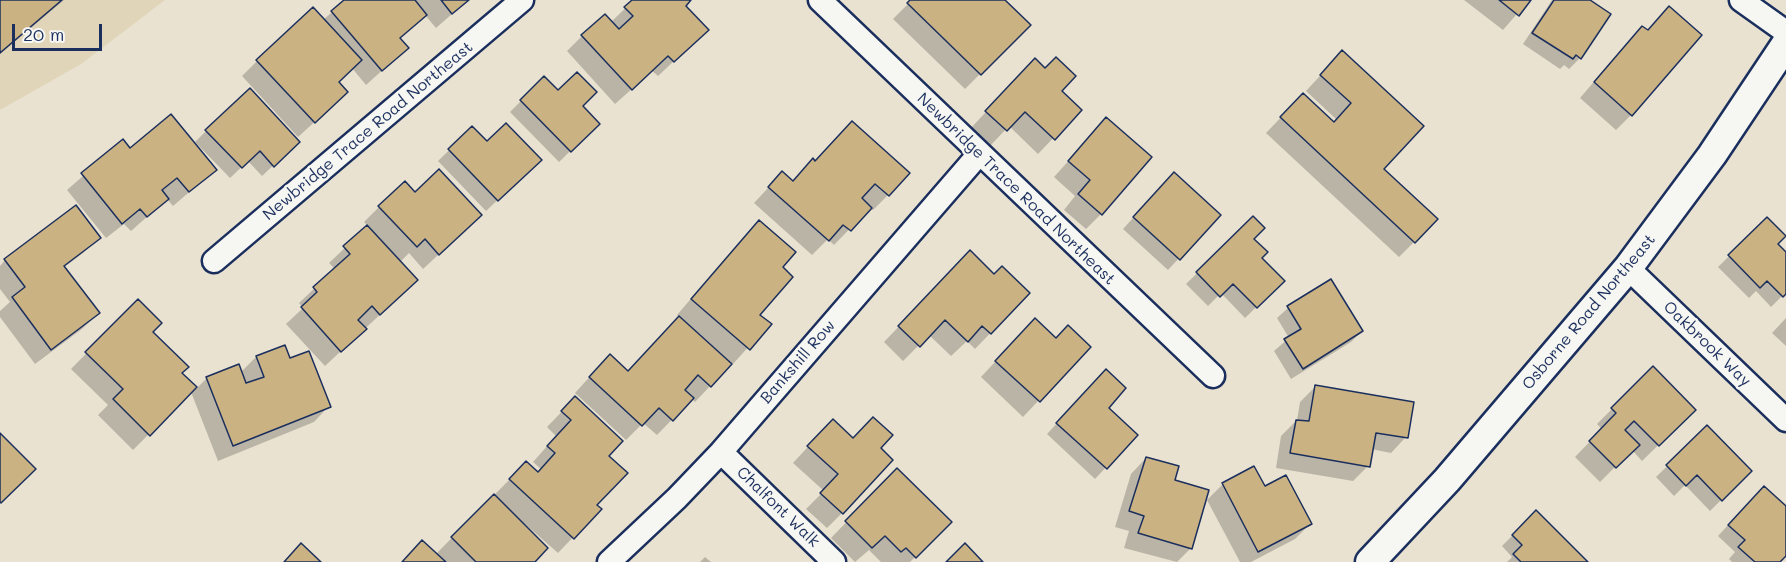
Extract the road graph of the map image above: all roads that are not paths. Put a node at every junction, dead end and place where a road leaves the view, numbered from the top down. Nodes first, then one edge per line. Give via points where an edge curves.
1 (522, 0) edge
2 (820, 0) edge
3 (1742, 0) edge
4 (1786, 32) edge
5 (1786, 44) edge
6 (979, 154) junction
7 (214, 261) dead end
8 (1628, 268) junction
9 (1213, 376) dead end
10 (1786, 420) edge
11 (721, 452) junction
12 (609, 562) edge
13 (834, 562) edge
14 (1370, 562) edge

1 - 7 street, Newbridge Trace Road Northeast
2 - 6 street, Newbridge Trace Road Northeast
3 - 4 street
5 - 8 street, Osborne Road Northeast via 1712,155
6 - 9 street, Newbridge Trace Road Northeast
6 - 11 street, Bankshill Row
8 - 10 street, Oakbrook Way
8 - 14 street, Osborne Road Northeast via 1447,480
11 - 12 street, Bankshill Row
11 - 13 street, Chalfont Walk

